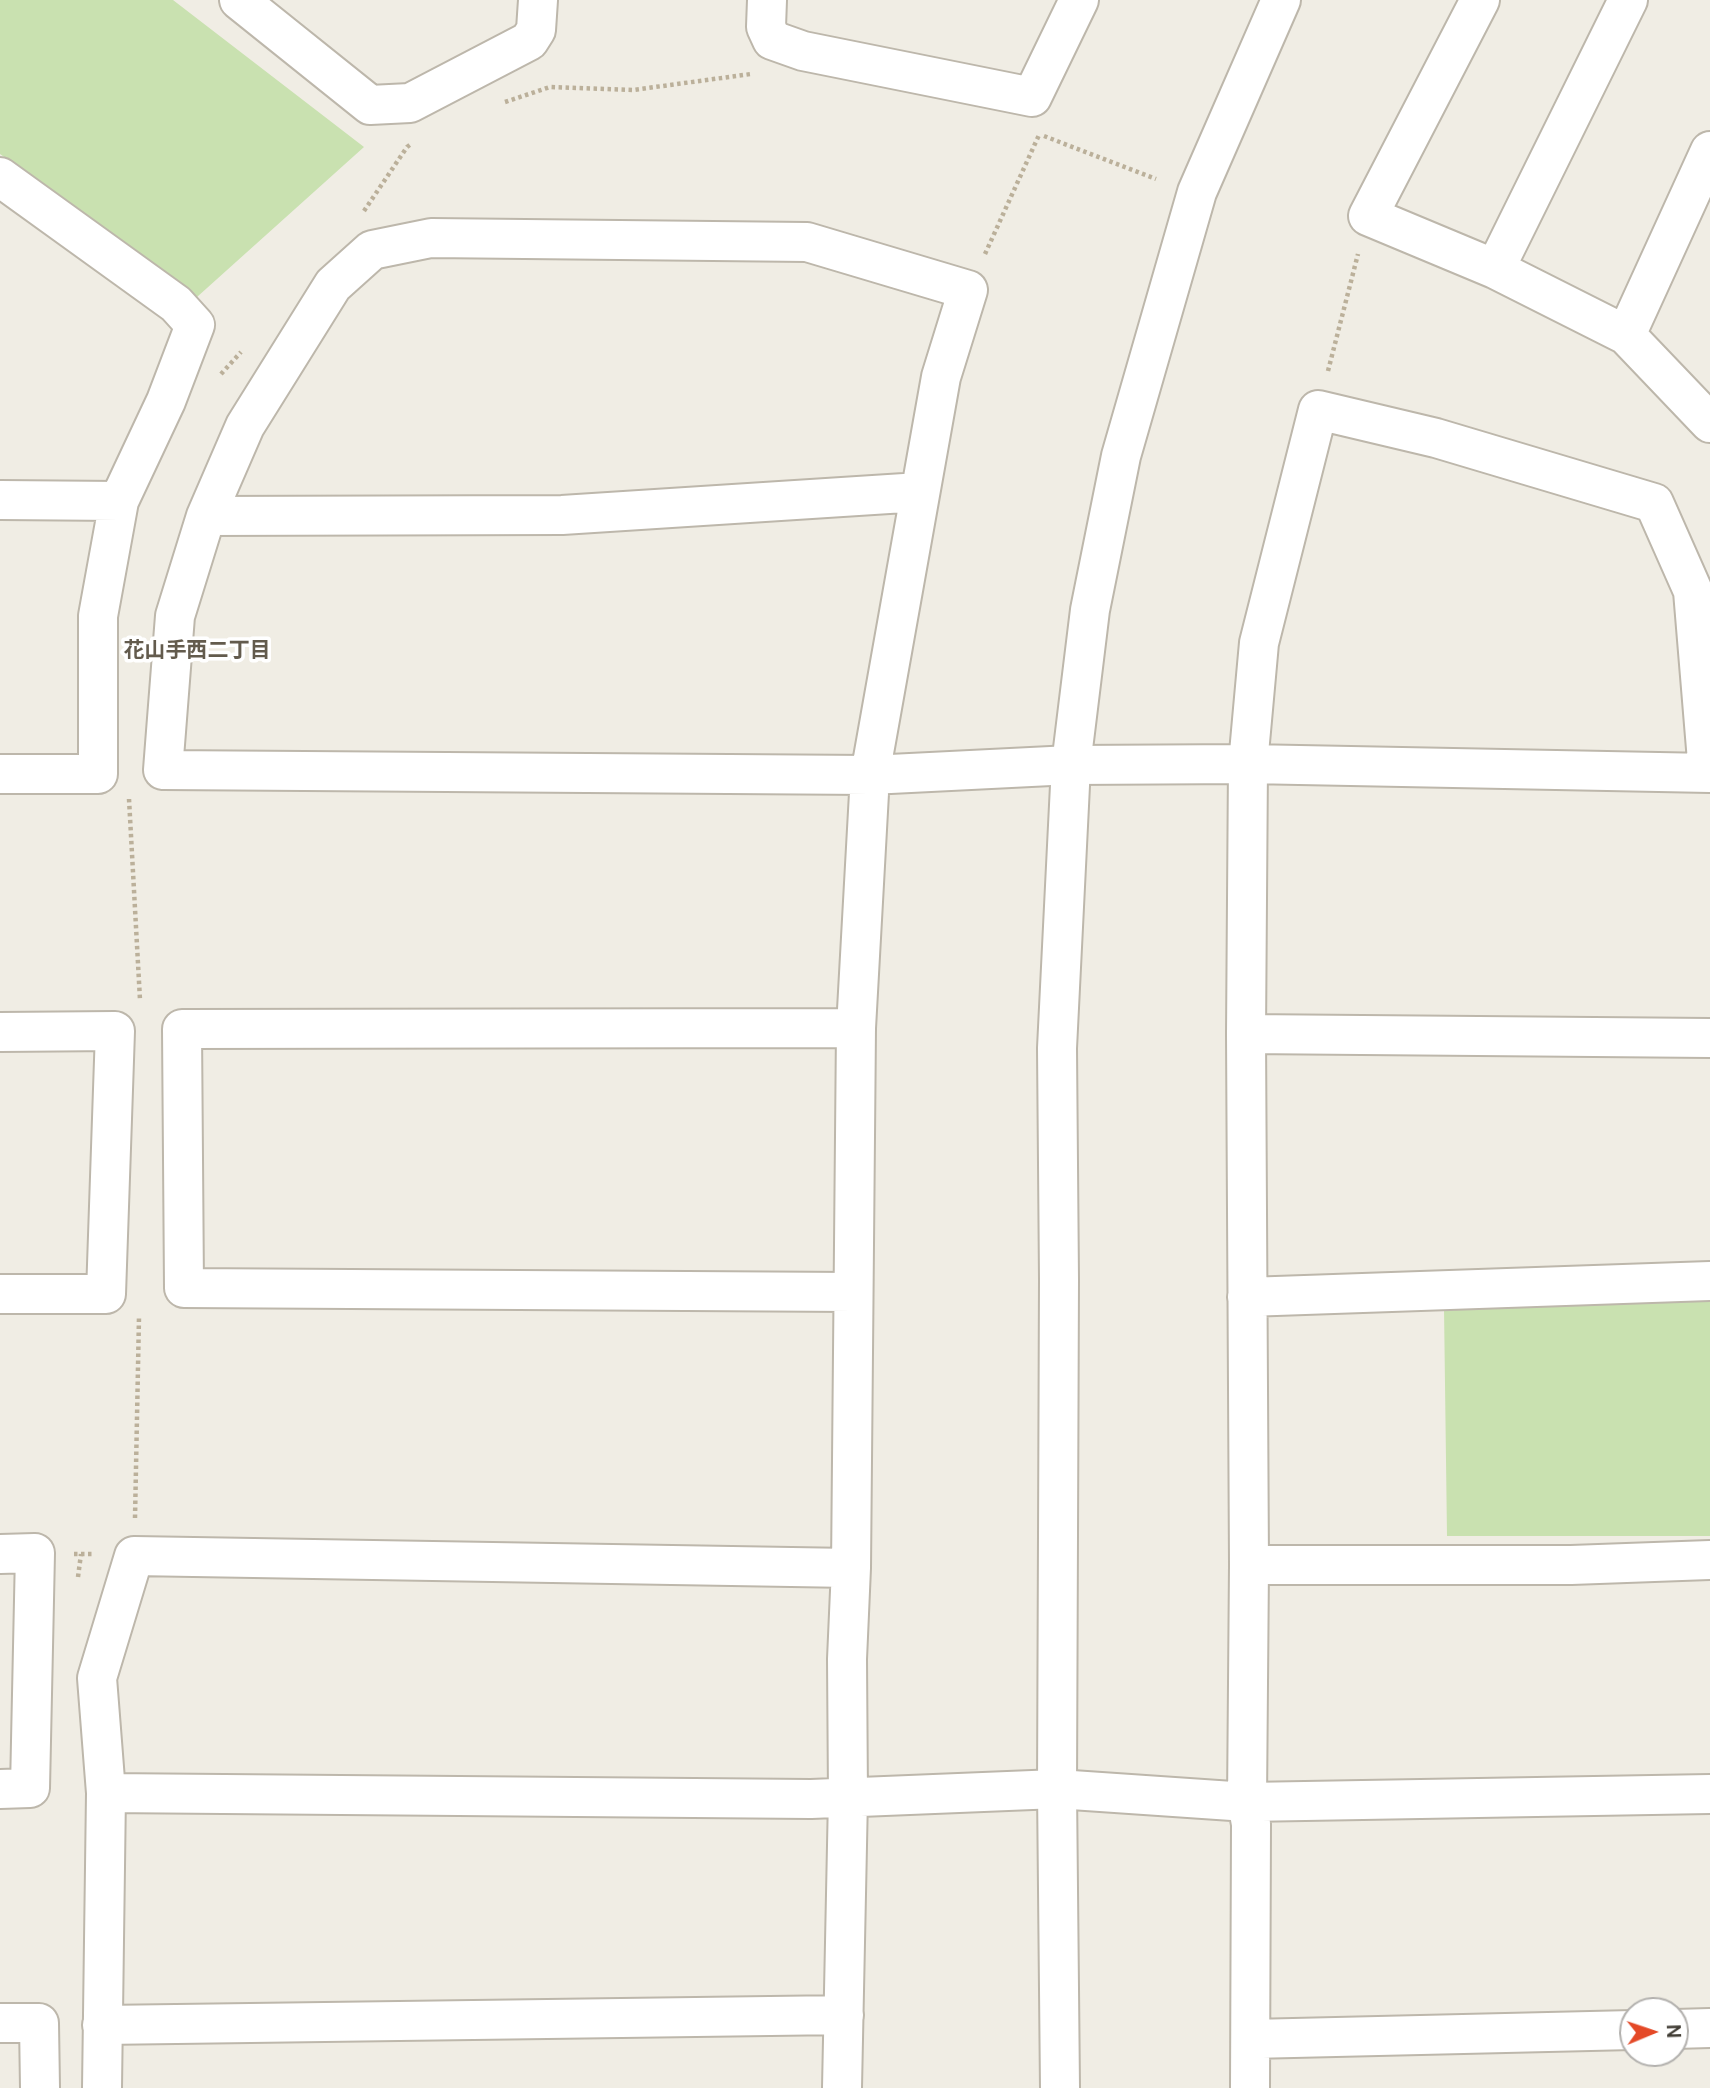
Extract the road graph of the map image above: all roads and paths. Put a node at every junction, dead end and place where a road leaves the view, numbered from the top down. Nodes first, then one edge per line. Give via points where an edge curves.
1 (239, 0) edge
2 (538, 0) edge
3 (767, 0) edge
4 (1079, 0) edge
5 (1280, 0) edge
6 (1479, 0) edge
7 (1628, 0) edge
8 (757, 73) dead end
9 (504, 102) dead end
10 (1026, 131) dead end
11 (1040, 134) junction
12 (417, 141) dead end
13 (1710, 151) edge
14 (0, 177) edge
15 (1156, 179) dead end
16 (361, 214) dead end
17 (1368, 216) junction
18 (1495, 269) junction
19 (968, 290) junction
20 (1626, 335) junction
21 (247, 344) dead end
22 (212, 384) dead end
23 (1318, 410) junction
24 (1710, 423) edge
25 (920, 492) junction
26 (0, 500) edge
27 (119, 501) junction
28 (206, 516) junction
29 (1248, 764) junction
30 (1071, 765) junction
31 (1709, 773) edge
32 (0, 774) edge
33 (870, 775) junction
34 (129, 794) dead end
35 (140, 1000) dead end
36 (856, 1028) junction
37 (0, 1032) edge
38 (1246, 1034) junction
39 (1710, 1038) edge
40 (1710, 1281) edge
41 (853, 1292) junction
42 (0, 1294) edge
43 (1247, 1297) junction
44 (139, 1311) dead end
45 (17, 1554) edge
46 (134, 1556) junction
47 (1710, 1560) edge
48 (1249, 1565) junction
49 (851, 1568) junction
50 (0, 1789) edge
51 (1058, 1789) junction
52 (106, 1793) junction
53 (1710, 1794) edge
54 (848, 1797) junction
55 (1247, 1802) junction
56 (844, 2015) junction
57 (0, 2023) edge
58 (102, 2025) junction
59 (1710, 2028) edge
60 (1689, 2029) edge
61 (1619, 2030) edge
62 (1251, 2039) junction
63 (40, 2088) edge
64 (102, 2088) edge
65 (842, 2088) edge
66 (1060, 2088) edge
67 (1250, 2088) edge

1 - 2 street via 370,106 410,103 528,41 539,18
3 - 4 street via 766,27 772,40 803,51 1032,97
5 - 30 street via 1197,192 1121,456 1090,610
6 - 17 street
7 - 18 street
8 - 9 path via 634,90 551,87
10 - 11 path
11 - 15 path
11 - 19 path
12 - 16 path via 407,147
13 - 20 street
14 - 27 street via 176,304 195,325 166,401
17 - 18 street
17 - 23 path
18 - 20 street
19 - 25 street via 941,377
19 - 28 street via 807,242 431,238 372,250 333,285 282,363 245,426
20 - 24 street
21 - 22 path
23 - 29 street via 1259,643
23 - 31 street via 1436,438 1654,503 1693,590
25 - 28 street via 562,515
25 - 33 street
26 - 27 street
27 - 32 street via 98,616 98,774
28 - 33 street via 175,616 163,770
29 - 30 street
29 - 31 street
29 - 38 street
30 - 33 street
30 - 51 street via 1057,1048
33 - 36 street
34 - 35 path
36 - 41 street
36 - 41 street via 182,1029 184,1288
37 - 42 street via 115,1031 106,1294
38 - 39 street
38 - 43 street
40 - 43 street
41 - 49 street
43 - 48 street
44 - 46 path
45 - 46 path
45 - 50 street via 30,1788
46 - 49 street
46 - 52 street via 97,1678
47 - 48 street
48 - 55 street
49 - 54 street
51 - 54 street
51 - 55 street
51 - 66 street
52 - 54 street
52 - 58 street
53 - 55 street
54 - 56 street
55 - 62 street via 1251,1824
56 - 58 street
56 - 65 street
57 - 63 street via 40,2023
58 - 64 street
59 - 60 street
61 - 62 street
62 - 67 street

